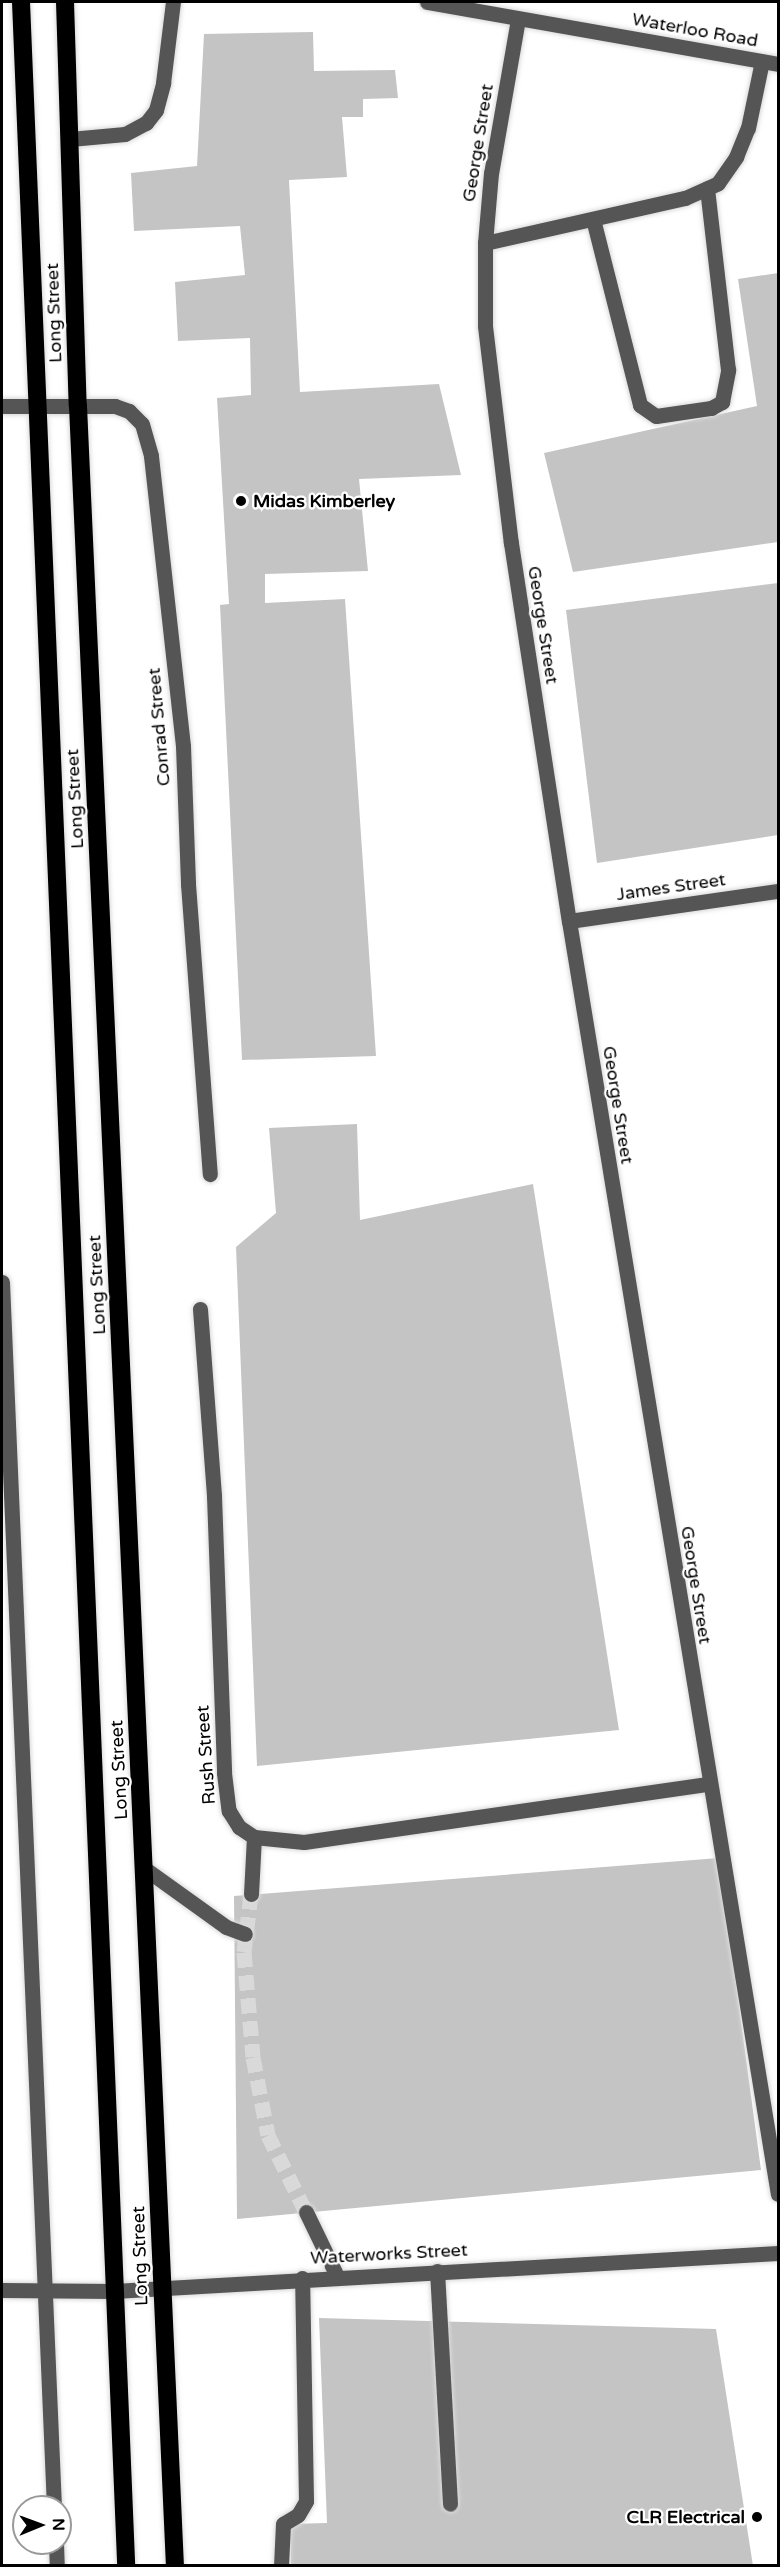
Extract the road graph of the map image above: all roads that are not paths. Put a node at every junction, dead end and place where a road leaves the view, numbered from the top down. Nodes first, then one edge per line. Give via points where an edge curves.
1 (21, 2) edge
2 (66, 2) edge
3 (173, 2) edge
4 (428, 2) edge
5 (518, 19) junction
6 (762, 61) junction
7 (778, 64) edge
8 (70, 139) junction
9 (707, 188) junction
10 (593, 219) junction
11 (485, 243) junction
12 (36, 405) junction
13 (2, 406) edge
14 (78, 406) junction
15 (778, 891) edge
16 (569, 921) junction
17 (210, 1174) dead end
18 (2, 1282) edge
19 (200, 1309) dead end
20 (708, 1784) junction
21 (255, 1837) junction
22 (144, 1868) junction
23 (251, 1894) tunnel mouth
24 (245, 1934) dead end
25 (778, 2194) edge
26 (306, 2212) tunnel mouth
27 (778, 2253) edge
28 (437, 2271) junction
29 (337, 2276) junction
30 (302, 2278) junction
31 (162, 2287) junction
32 (2, 2290) edge
33 (43, 2291) junction
34 (114, 2291) junction
35 (53, 2495) edge
36 (450, 2504) dead end
37 (126, 2565) edge
38 (174, 2565) edge
39 (281, 2565) edge

1 - 12 highway, Long Street
2 - 8 highway, Long Street
3 - 8 street via 163,83 151,117 125,134
4 - 5 street, Waterloo Road
5 - 6 street, Waterloo Road
5 - 11 street, George Street via 491,173
6 - 7 street, Waterloo Road
6 - 9 street via 748,128 730,166 718,183
8 - 14 highway, Long Street
9 - 10 street via 685,198
9 - 10 street via 728,370 722,402 711,408 656,416 640,405
10 - 11 street
11 - 16 street, George Street via 485,326 511,543
12 - 13 street, Conrad Street
12 - 14 street, Conrad Street
12 - 34 highway, Long Street
14 - 17 street, Conrad Street via 115,406 129,411 142,423 151,456 183,746 188,884
14 - 22 highway, Long Street
15 - 16 street, James Street
16 - 20 street, George Street
18 - 33 street
19 - 21 street, Rush Street via 214,1496 224,1773 229,1811 239,1827
20 - 21 street via 315,1841 276,1842
20 - 25 street, George Street
21 - 23 street
22 - 24 street via 226,1927
22 - 31 highway, Long Street
26 - 29 street
27 - 28 street, Waterworks Street
28 - 29 street, Waterworks Street
28 - 36 street
29 - 30 street, Waterworks Street
30 - 31 street, Waterworks Street
30 - 39 street via 306,2501 298,2516 284,2524
31 - 34 street, Waterworks Street
31 - 38 highway, Long Street
32 - 33 street, Waterworks Street
33 - 34 street, Waterworks Street
33 - 35 street
34 - 37 highway, Long Street

